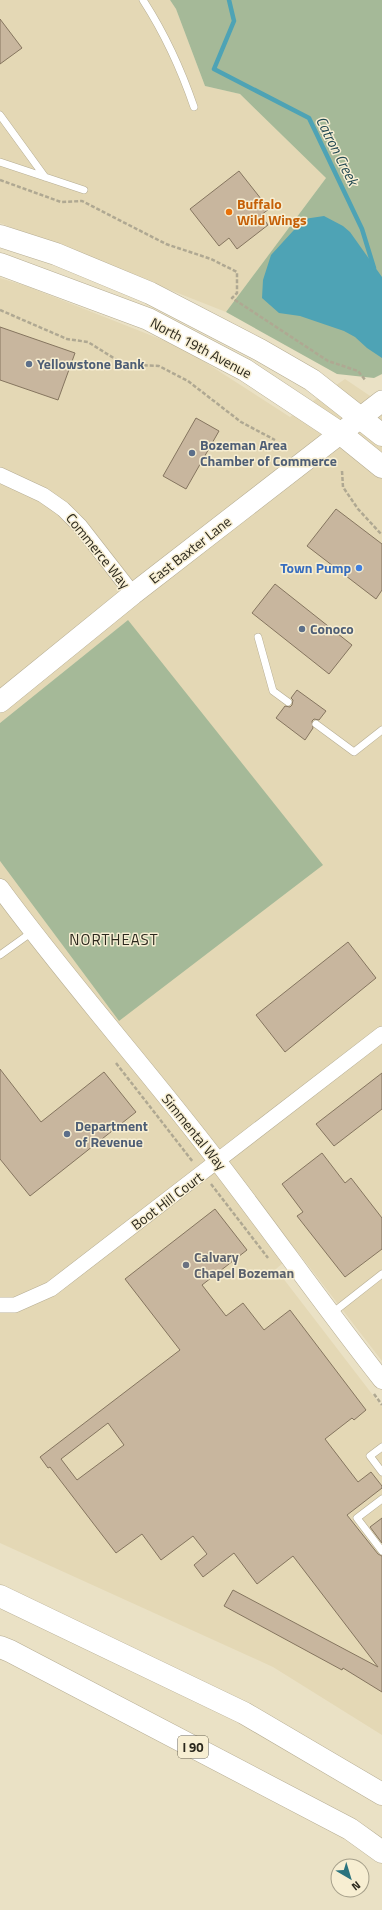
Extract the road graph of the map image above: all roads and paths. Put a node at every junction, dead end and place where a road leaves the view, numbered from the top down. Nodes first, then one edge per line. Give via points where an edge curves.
1 (144, 0) edge
2 (194, 107) dead end
3 (0, 115) edge
4 (0, 162) edge
5 (45, 177) junction
6 (0, 180) edge
7 (84, 190) dead end
8 (0, 236) edge
9 (0, 264) edge
10 (0, 310) edge
11 (366, 381) dead end
12 (382, 401) edge
13 (361, 417) junction
14 (340, 433) junction
15 (382, 435) edge
16 (275, 440) dead end
17 (382, 467) edge
18 (342, 471) dead end
19 (0, 475) edge
20 (382, 535) edge
21 (133, 594) junction
22 (258, 637) dead end
23 (0, 702) edge
24 (288, 702) dead end
25 (316, 724) dead end
26 (382, 730) edge
27 (0, 888) edge
28 (32, 932) junction
29 (0, 955) edge
30 (382, 1034) edge
31 (115, 1061) dead end
32 (218, 1162) junction
33 (202, 1174) junction
34 (273, 1264) dead end
35 (382, 1274) edge
36 (0, 1305) edge
37 (331, 1314) junction
38 (377, 1386) edge
39 (382, 1405) edge
40 (382, 1447) edge
41 (382, 1472) edge
42 (382, 1499) edge
43 (382, 1551) edge
44 (0, 1596) edge
45 (0, 1647) edge
46 (382, 1794) edge
47 (382, 1852) edge

1 - 2 lane via 179,65
3 - 5 lane
4 - 5 lane
5 - 7 lane
6 - 11 path via 61,202 82,201 166,244 211,259 237,272 237,293 232,298 328,361 358,371
8 - 13 main road, North 19th Avenue via 56,254 150,294 260,350 312,380
9 - 14 main road, North 19th Avenue via 148,319 245,370
10 - 16 path via 67,339 88,342 120,362 159,366 188,381 241,422
12 - 13 main road, East Baxter Lane
13 - 14 main road, East Baxter Lane
13 - 15 main road, North 19th Avenue
14 - 17 main road, North 19th Avenue
14 - 21 main road, East Baxter Lane
18 - 20 path via 343,487 358,509
19 - 21 street, Commerce Way via 43,495 63,509 80,526
21 - 23 main road, East Baxter Lane
22 - 24 lane via 273,691
25 - 26 lane via 354,752
27 - 28 street, Simmental Way
28 - 29 lane
28 - 32 street, Simmental Way
30 - 32 street, Boot Hill Court
31 - 33 path
32 - 33 street, Boot Hill Court
32 - 37 street, Simmental Way
33 - 34 path
33 - 36 street, Boot Hill Court via 51,1289 16,1305
35 - 37 lane
37 - 38 street, Simmental Way
38 - 39 path
40 - 41 lane via 370,1456
42 - 43 lane via 357,1518
44 - 46 main road via 244,1713
45 - 47 main road, I 90 via 350,1830

